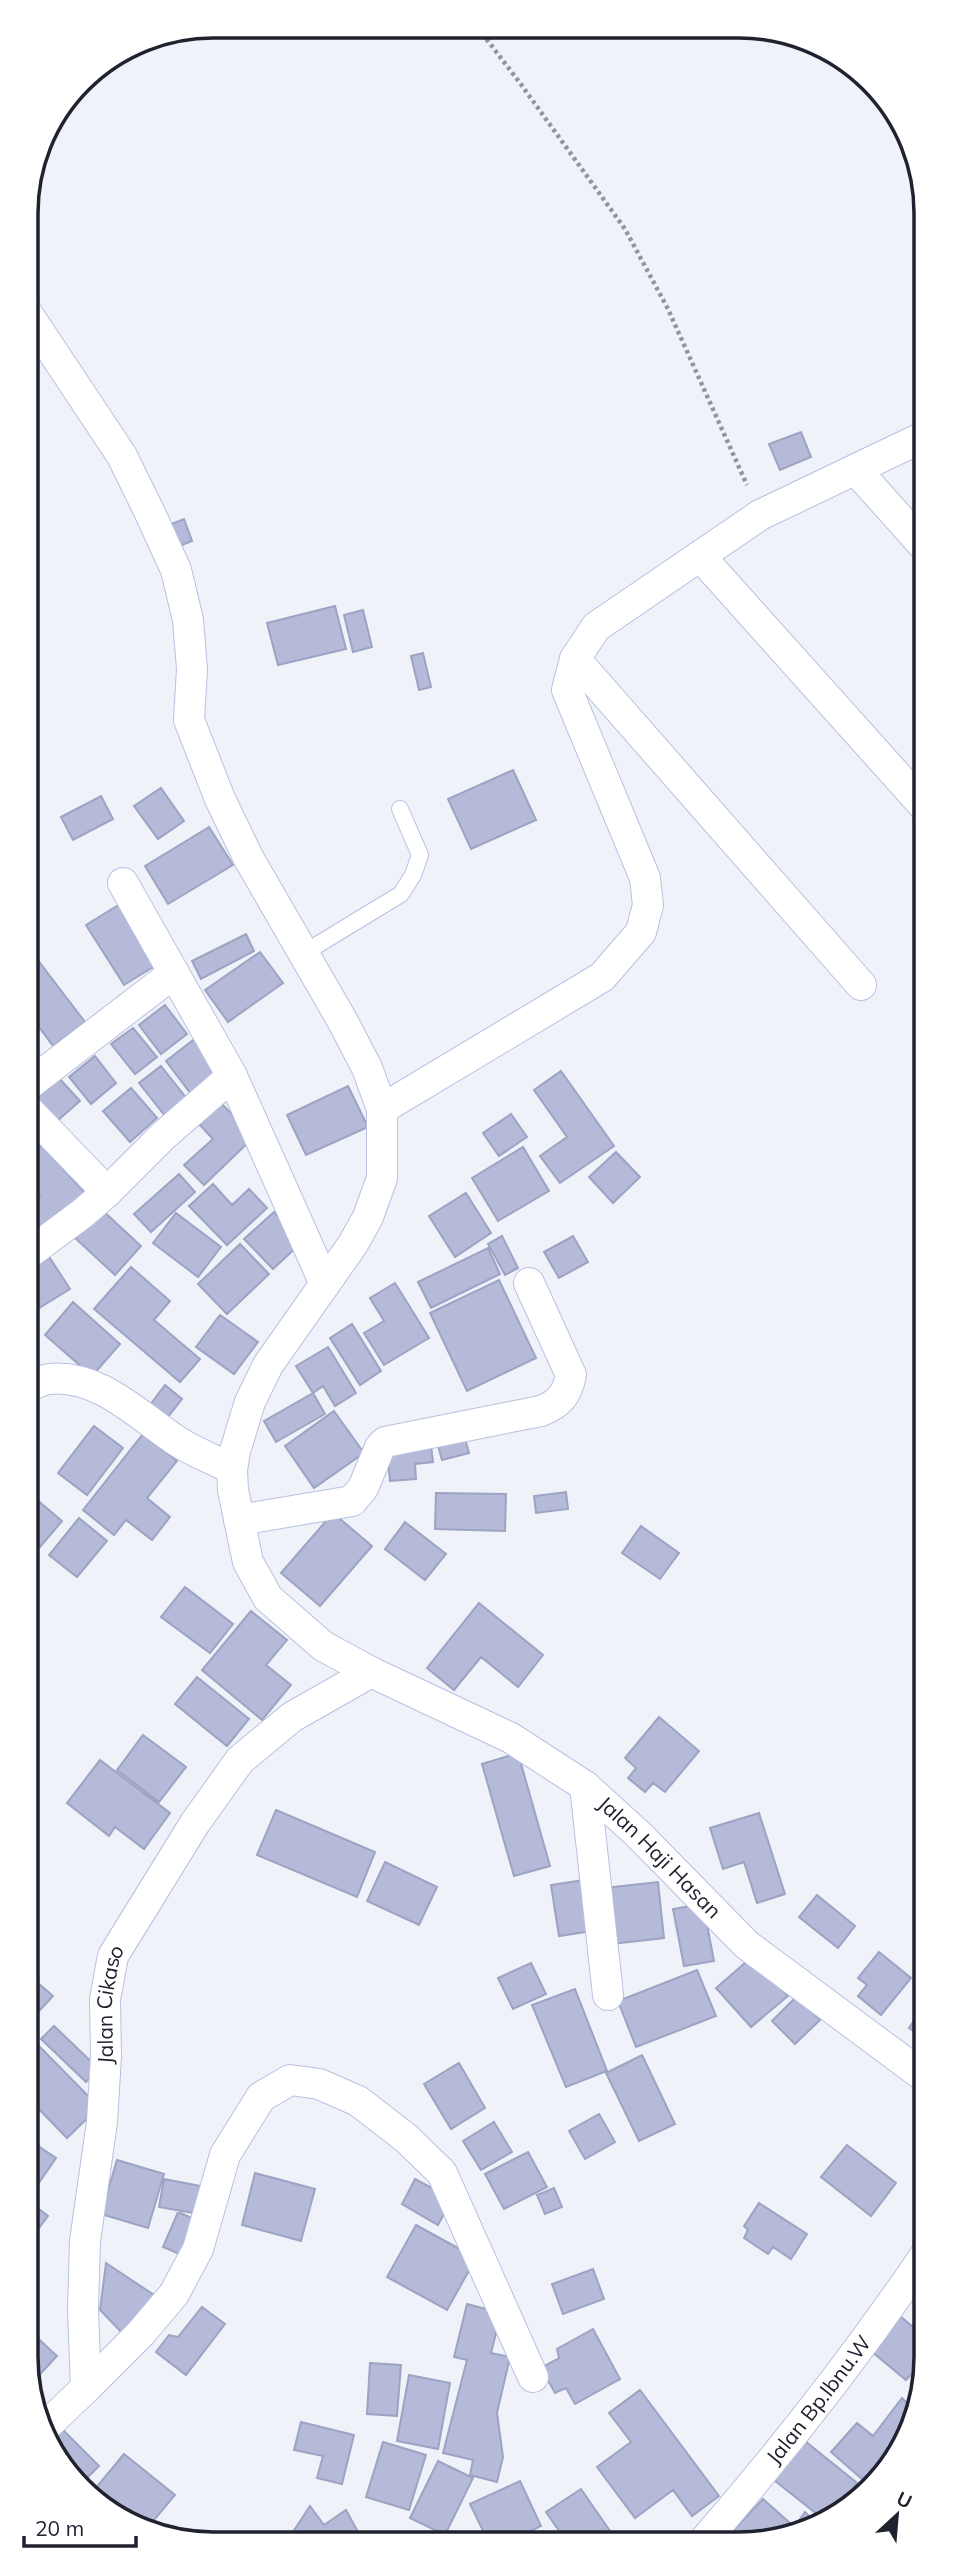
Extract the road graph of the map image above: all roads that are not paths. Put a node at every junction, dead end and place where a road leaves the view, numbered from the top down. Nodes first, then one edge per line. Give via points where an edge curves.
1 (39, 331) edge
2 (914, 441) edge
3 (856, 470) junction
4 (914, 536) edge
5 (700, 556) junction
6 (575, 659) junction
7 (914, 795) edge
8 (400, 809) dead end
9 (123, 883) dead end
10 (304, 953) junction
11 (174, 973) junction
12 (861, 985) dead end
13 (232, 1076) junction
14 (39, 1077) edge
15 (382, 1109) junction
16 (39, 1121) edge
17 (107, 1192) junction
18 (39, 1246) edge
19 (529, 1283) dead end
20 (325, 1284) junction
21 (38, 1383) edge
22 (232, 1469) junction
23 (239, 1520) junction
24 (371, 1672) junction
25 (585, 1786) junction
26 (608, 1995) dead end
27 (914, 2069) edge
28 (914, 2271) edge
29 (533, 2377) dead end
30 (86, 2388) junction
31 (51, 2421) edge
32 (712, 2532) edge

1 - 10 street via 122,456 176,570 188,620 192,669 189,720 249,859
2 - 3 street
3 - 4 street
3 - 5 street via 760,515
5 - 6 street via 596,627
5 - 7 street
6 - 12 street
6 - 15 street via 567,690 645,878 648,905 641,932 603,977
8 - 10 lane via 420,855 401,894
9 - 11 street
10 - 15 street via 367,1068
11 - 13 street
11 - 14 street
13 - 17 street
13 - 20 street
15 - 20 street via 382,1178 368,1217
16 - 17 street
17 - 18 street
19 - 23 street via 571,1376 568,1390 555,1405 541,1412 385,1442 352,1501
20 - 22 street via 268,1365 250,1402
21 - 22 street via 49,1379 80,1382 111,1395 175,1440
22 - 23 street, Jalan Haji Hasan
23 - 24 street, Jalan Haji Hasan via 248,1562 268,1598 323,1646
24 - 25 street, Jalan Haji Hasan via 511,1738
24 - 30 street, Jalan Cikaso via 292,1717 240,1760 195,1823 113,1956 105,1999 102,2122 85,2241
25 - 26 street
25 - 27 street, Jalan Haji Hasan via 747,1945
28 - 32 street, Jalan Bp.Ibnu.W via 876,2326
29 - 30 street via 442,2173 359,2101 319,2084 290,2080 261,2097 225,2155 198,2249 174,2294
30 - 31 street

